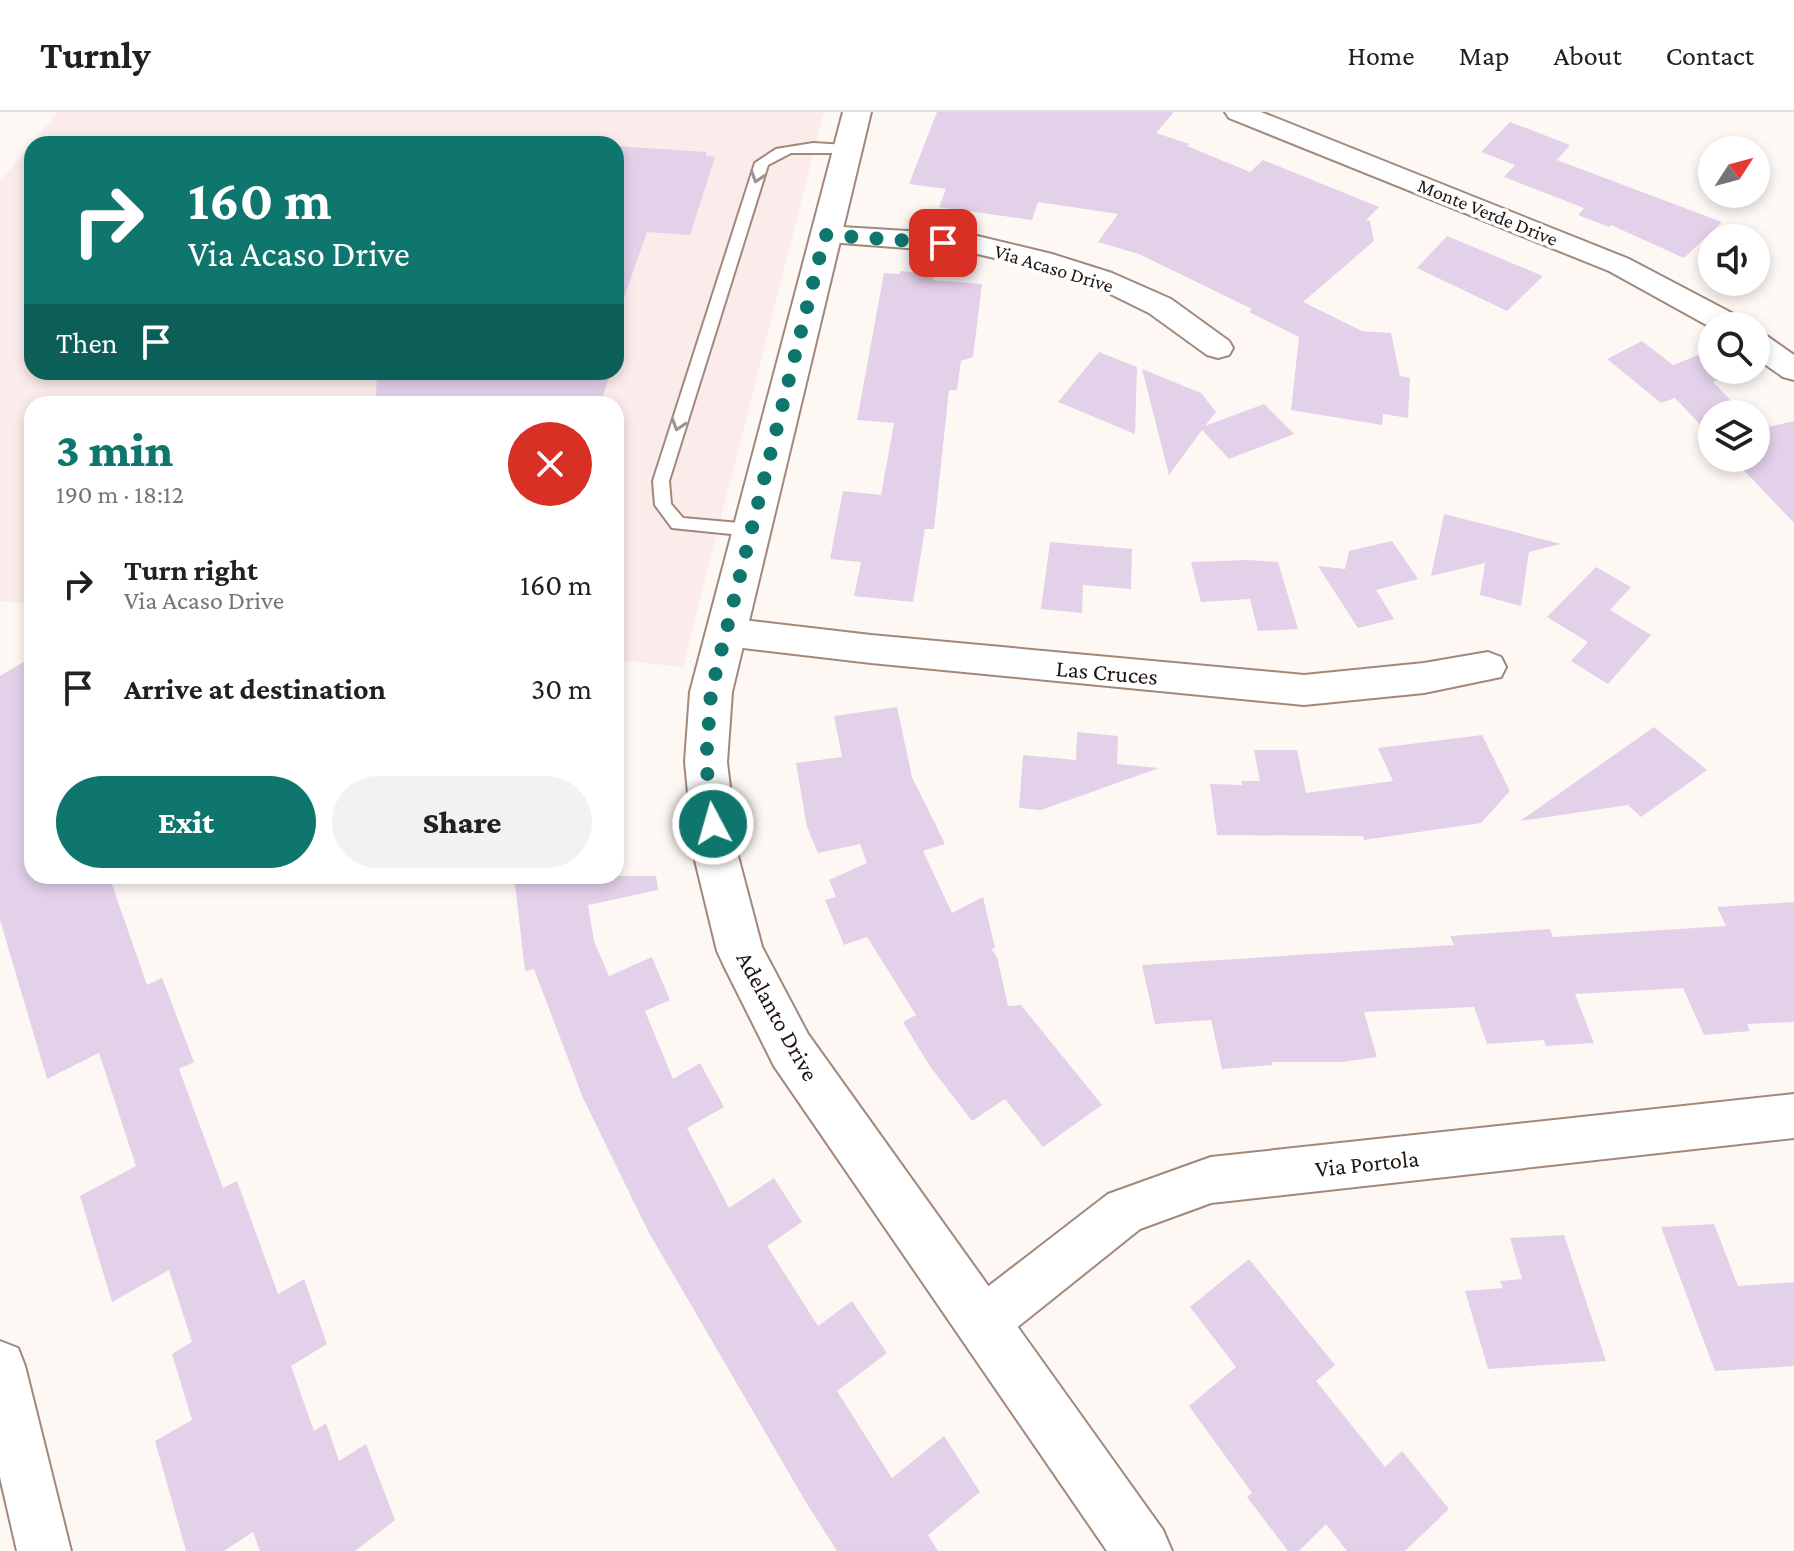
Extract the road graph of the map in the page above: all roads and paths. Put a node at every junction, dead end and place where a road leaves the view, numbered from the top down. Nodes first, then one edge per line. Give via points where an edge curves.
1 (1238, 112) edge
2 (852, 130) edge
3 (825, 235) junction
4 (1706, 312) edge
5 (1218, 348) dead end
6 (1770, 353) edge
7 (1794, 370) edge
8 (751, 530) junction
9 (726, 632) junction
10 (1488, 667) dead end
11 (1794, 1116) edge
12 (982, 1323) junction
13 (0, 1366) edge
14 (44, 1551) edge
15 (1142, 1551) edge

1 - 4 street, Monte Verde Drive via 1619,265
2 - 3 street, Adelanto Drive
2 -> 8 lane via 773,152 762,163 661,481 663,505 678,524
3 - 5 street, Via Acaso Drive via 973,244 1042,260 1102,279 1160,306
3 - 8 street, Adelanto Drive
6 - 7 street
8 - 9 street, Adelanto Drive
9 - 10 street, Las Cruces via 1304,690
9 - 12 street, Adelanto Drive via 711,692 706,762 716,856 740,951 791,1050
11 - 12 street, Via Portola via 1211,1180 1125,1211
12 - 15 street, Adelanto Drive
13 - 14 street

